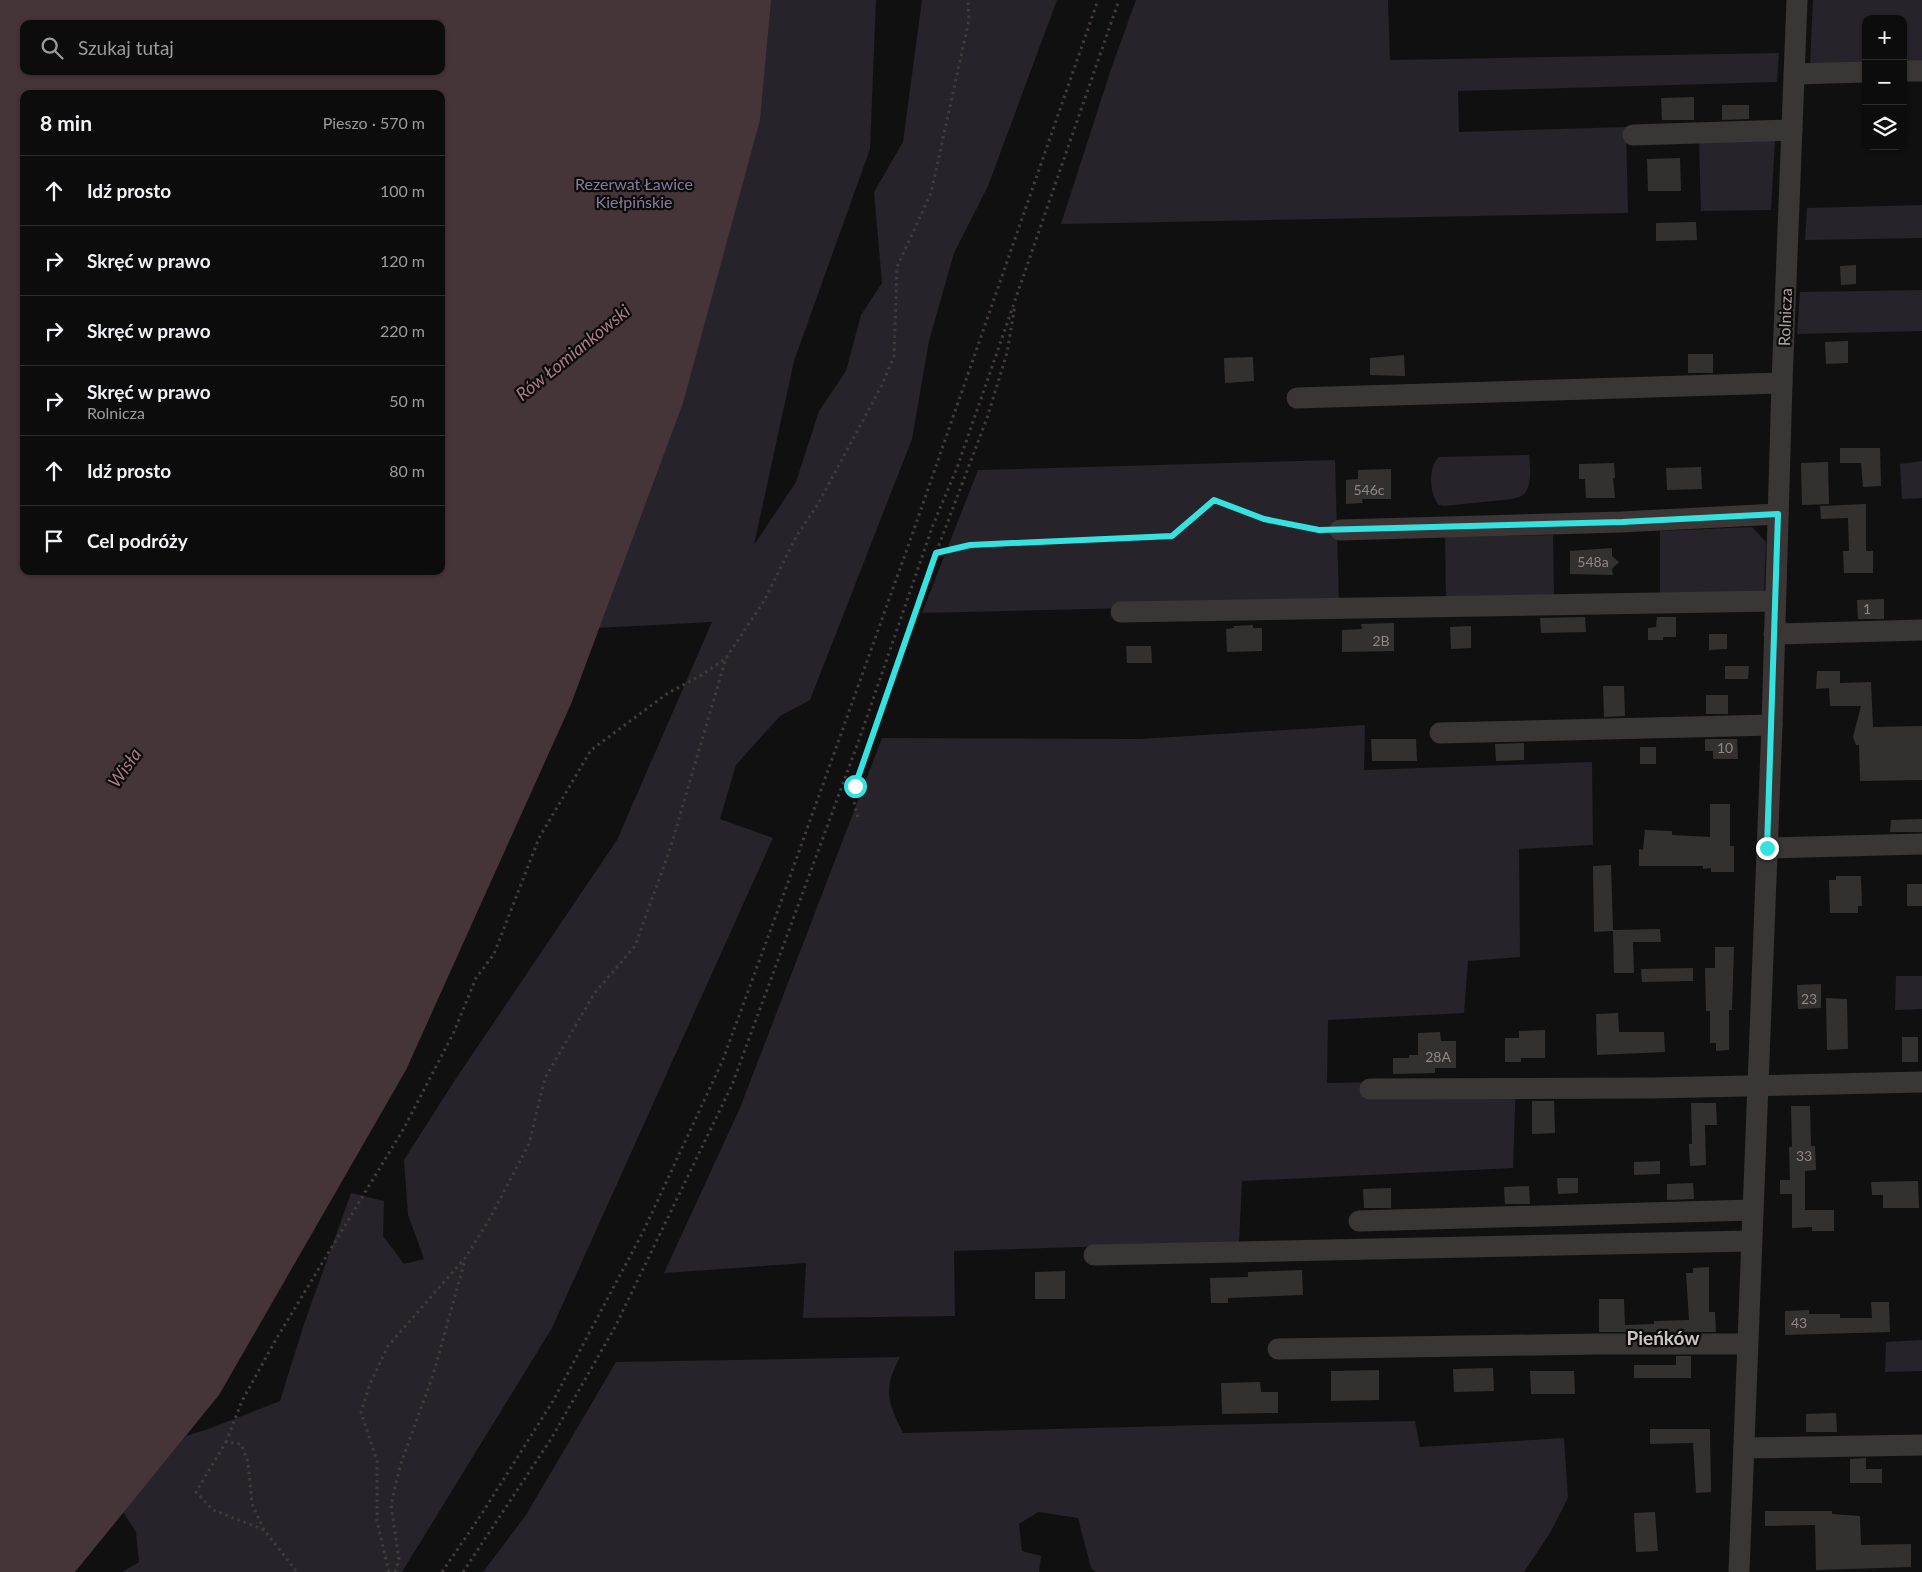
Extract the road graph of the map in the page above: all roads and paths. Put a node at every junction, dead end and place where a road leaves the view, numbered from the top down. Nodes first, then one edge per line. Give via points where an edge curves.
1 (968, 0) edge
2 (1098, 0) edge
3 (1119, 0) edge
4 (1797, 0) edge
5 (1922, 71) edge
6 (1862, 72) edge
7 (1907, 72) edge
8 (1794, 74) junction
9 (1792, 130) junction
10 (1633, 135) dead end
11 (1017, 295) junction
12 (1782, 383) junction
13 (1298, 398) dead end
14 (1778, 514) junction
15 (1340, 530) joint
16 (936, 553) junction
17 (1775, 601) junction
18 (1121, 612) dead end
19 (1922, 630) edge
20 (1774, 634) junction
21 (726, 658) junction
22 (1772, 725) junction
23 (1440, 732) dead end
24 (858, 817) dead end
25 (1922, 844) edge
26 (1767, 848) junction
27 (1922, 1082) edge
28 (1757, 1085) junction
29 (1370, 1089) dead end
30 (1752, 1210) junction
31 (1359, 1221) dead end
32 (1751, 1241) junction
33 (1094, 1255) dead end
34 (465, 1258) junction
35 (1748, 1344) junction
36 (1278, 1349) dead end
37 (226, 1442) junction
38 (1922, 1445) edge
39 (1744, 1448) junction
40 (264, 1530) junction
41 (297, 1572) edge
42 (389, 1572) edge
43 (395, 1572) edge
44 (442, 1572) edge
45 (463, 1572) edge
46 (1739, 1572) edge

1 - 21 path via 969,20 931,193 897,268 894,356 882,385 818,504 796,537 764,601
2 - 44 path via 907,547 722,1062 643,1232 553,1401
3 - 11 path
4 - 8 street, Rolnicza
5 - 7 street
6 - 8 street
8 - 9 street, Rolnicza
9 - 10 street
9 - 12 street, Rolnicza
11 - 16 path via 1007,353 987,418
11 - 45 path via 732,1085 615,1327 551,1439
12 - 13 street
12 - 14 street, Rolnicza
14 - 15 street
14 - 17 street, Rolnicza
15 - 16 path via 1319,530 1264,519 1214,500 1172,536 970,545
16 - 24 path via 855,786 854,802
17 - 18 street
17 - 20 street, Rolnicza
19 - 20 street
20 - 22 street, Rolnicza
21 - 34 path via 670,849 634,946 594,994 545,1078 530,1144
21 - 37 path via 668,693 590,750 539,838 494,954 476,978 454,1032 404,1128 275,1341 242,1401
22 - 23 street
22 - 26 street, Rolnicza
25 - 26 street
26 - 28 street, Rolnicza
27 - 28 street
28 - 29 street
28 - 30 street, Rolnicza
30 - 31 street
30 - 32 street, Rolnicza
32 - 33 street
32 - 35 street, Rolnicza
34 - 42 path via 388,1346 361,1412 377,1461 377,1521
34 - 43 path via 433,1375 400,1466 391,1505 400,1559
35 - 36 street
35 - 39 street, Rolnicza
37 - 40 path via 242,1444 248,1462 252,1504
37 - 40 path via 196,1492 213,1510
38 - 39 street
39 - 46 street, Rolnicza
40 - 41 path

